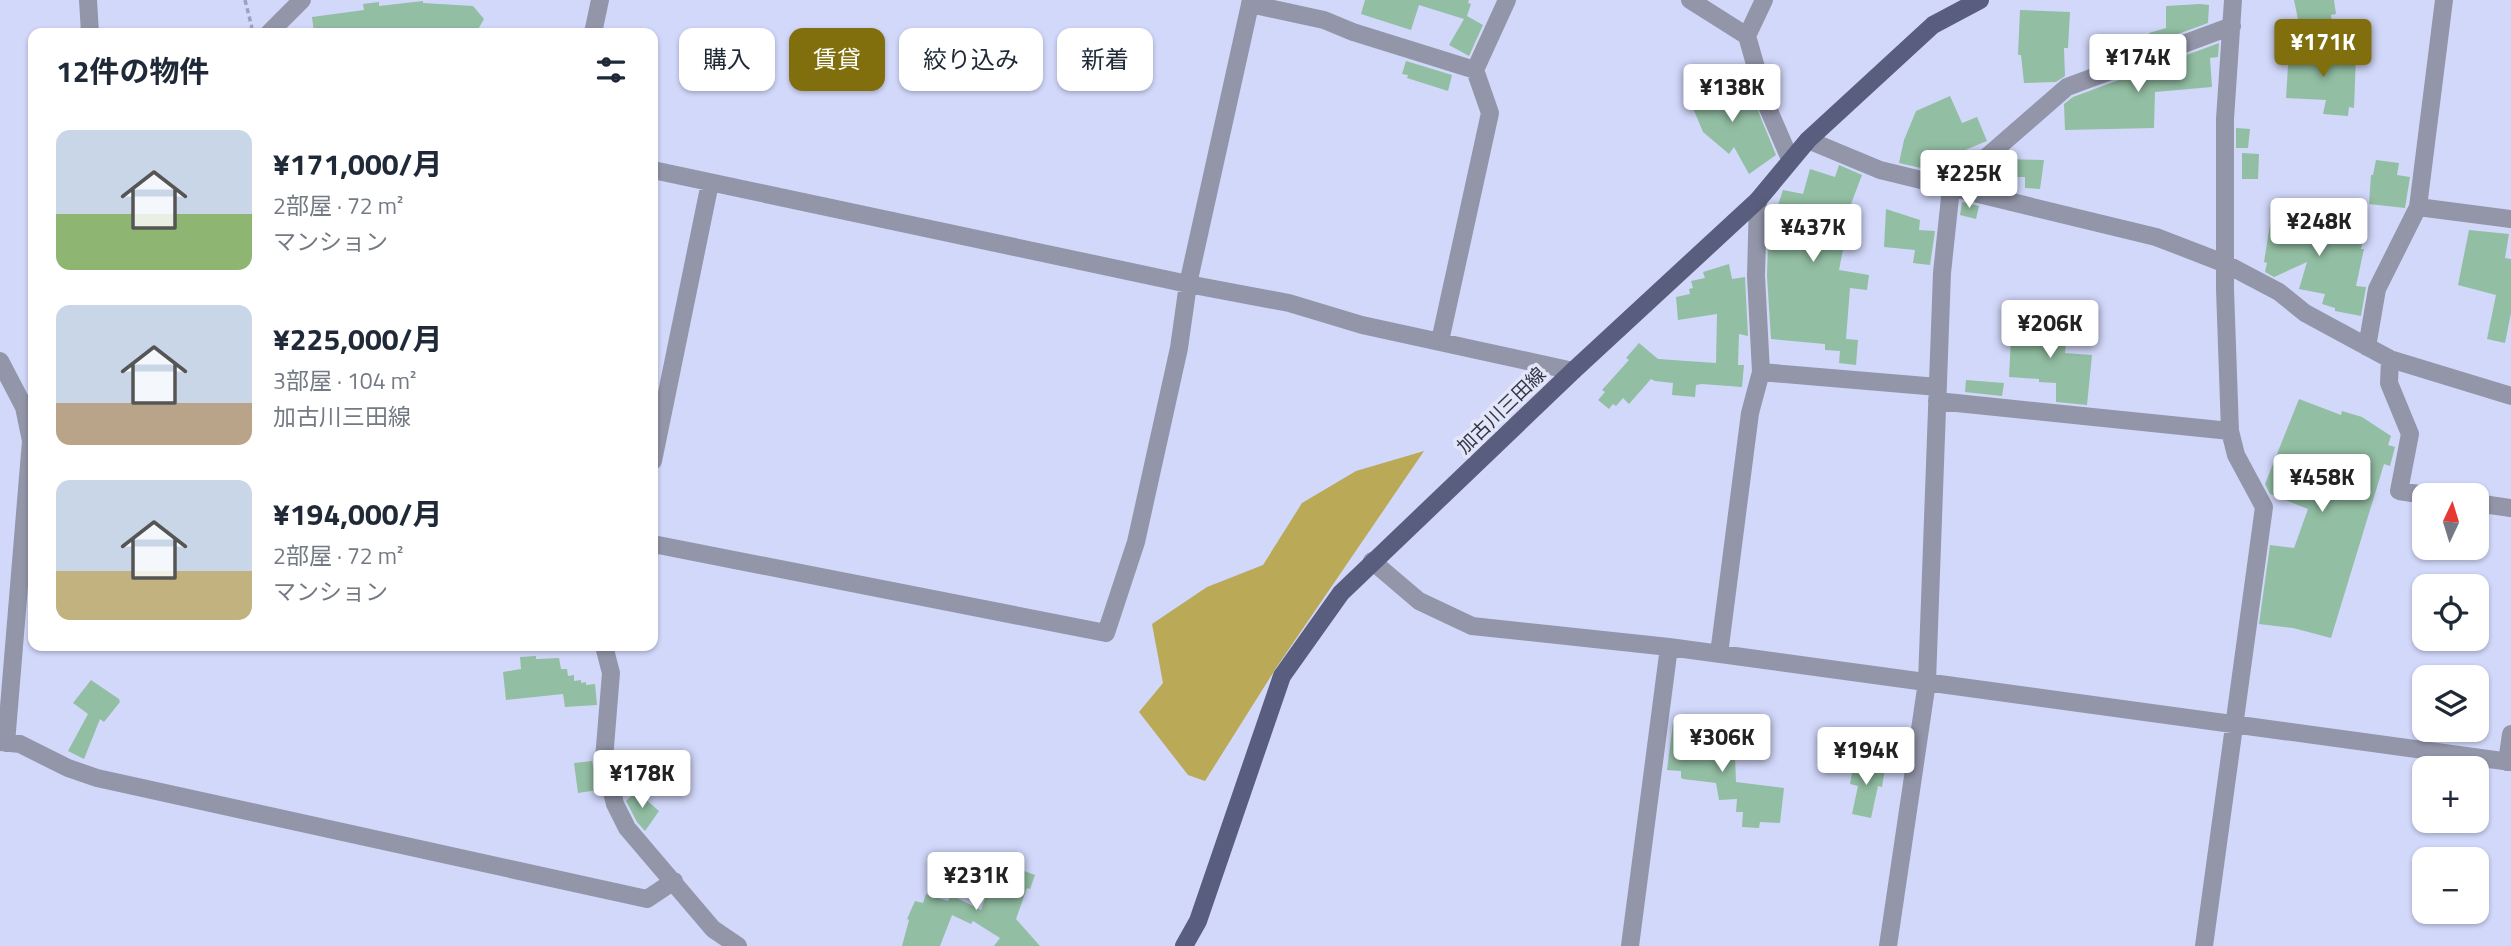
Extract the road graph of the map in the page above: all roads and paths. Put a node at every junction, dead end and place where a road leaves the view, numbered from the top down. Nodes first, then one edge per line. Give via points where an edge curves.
1 (88, 0) edge
2 (245, 0) edge
3 (302, 0) edge
4 (600, 0) edge
5 (1507, 0) edge
6 (1690, 0) edge
7 (1764, 0) edge
8 (1980, 0) edge
9 (2233, 0) edge
10 (2444, 0) edge
11 (1250, 2) edge
12 (2232, 26) junction
13 (90, 28) edge
14 (253, 28) edge
15 (274, 28) edge
16 (594, 28) edge
17 (1747, 36) junction
18 (1475, 69) junction
19 (1808, 140) junction
20 (1790, 159) junction
21 (658, 171) edge
22 (710, 183) junction
23 (1951, 188) junction
24 (1758, 200) junction
25 (2418, 207) junction
26 (2511, 219) edge
27 (2226, 264) junction
28 (1188, 284) junction
29 (1440, 341) junction
30 (2367, 347) junction
31 (2390, 359) junction
32 (0, 361) edge
33 (1573, 370) junction
34 (1761, 372) junction
35 (1938, 394) junction
36 (2511, 396) edge
37 (28, 426) edge
38 (2231, 431) junction
39 (658, 437) edge
40 (28, 473) edge
41 (2412, 493) edge
42 (2489, 505) edge
43 (2511, 508) edge
44 (658, 545) edge
45 (1372, 561) junction
46 (1670, 647) junction
47 (605, 651) edge
48 (1719, 654) junction
49 (1927, 682) junction
50 (2235, 723) junction
51 (2511, 734) edge
52 (3, 742) edge
53 (2509, 762) edge
54 (674, 881) junction
55 (738, 946) edge
56 (1184, 946) edge
57 (1630, 946) edge
58 (1888, 946) edge
59 (2204, 946) edge

1 - 13 street
2 - 14 path
3 - 15 street
4 - 16 street
5 - 18 street
6 - 17 street
7 - 17 street
8 - 19 main road, 加古川三田線 via 1933,25
9 - 12 street
10 - 25 street
11 - 18 street via 1324,20
11 - 28 street
12 - 23 street via 2067,87
12 - 27 street via 2225,119
17 - 20 street via 1767,106
18 - 29 street via 1490,113
19 - 20 main road, 加古川三田線
19 - 23 street via 1880,170
20 - 24 main road, 加古川三田線
21 - 22 street
22 - 28 street
22 - 39 street
23 - 27 street via 2156,237
23 - 35 street via 1942,273
24 - 33 main road, 加古川三田線
24 - 34 street
25 - 26 street
25 - 30 street via 2377,289
27 - 30 street
27 - 38 street
28 - 29 street via 1289,303 1362,325
28 - 44 street via 1179,348 1136,542 1106,633
29 - 33 street
30 - 31 street
31 - 36 street
31 - 41 street via 2389,383 2410,434 2399,491
32 - 37 street via 24,407
33 - 45 main road, 加古川三田線
34 - 35 street
34 - 48 street via 1750,413
35 - 38 street
35 - 49 street
38 - 50 street via 2236,455 2264,507
40 - 52 street
42 - 43 street
45 - 46 street via 1419,601 1472,626
45 - 56 main road, 加古川三田線 via 1341,593 1282,676 1198,921
46 - 48 street
46 - 57 street
47 - 54 street via 611,673 604,759 615,804 627,828
48 - 49 street
49 - 50 street
49 - 58 street
50 - 53 street
50 - 59 street
51 - 53 street
52 - 54 street via 20,744 97,778 647,899
54 - 55 street via 713,929

